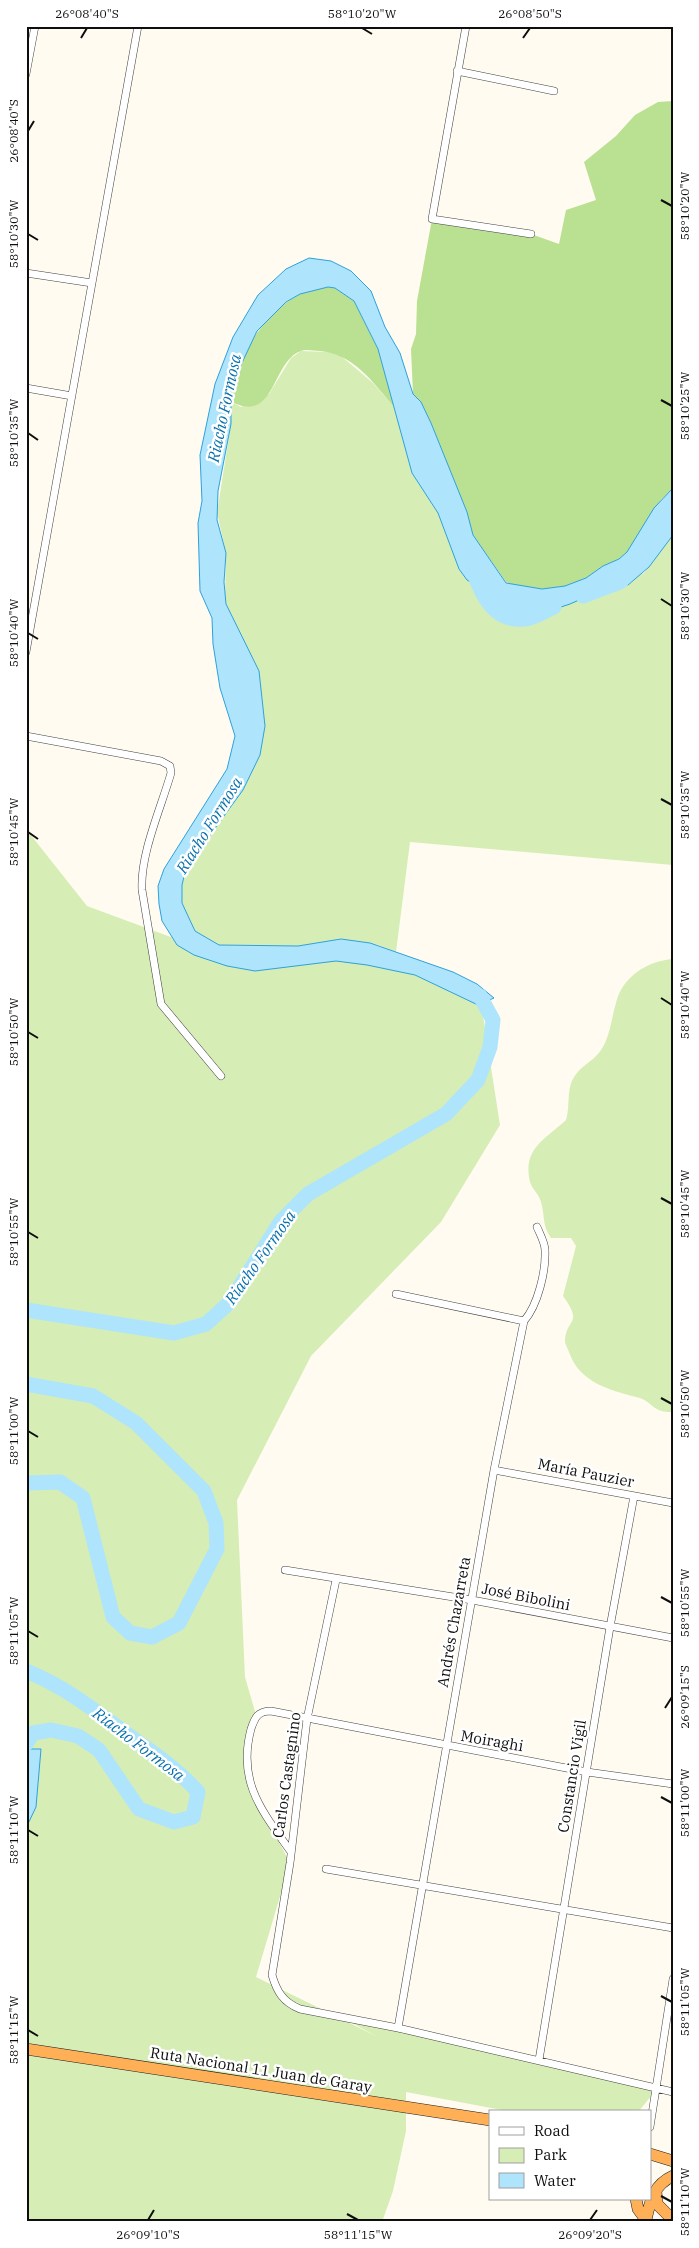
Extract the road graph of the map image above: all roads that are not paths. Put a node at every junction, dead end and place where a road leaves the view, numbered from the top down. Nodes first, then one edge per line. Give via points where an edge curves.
1 (35, 26) edge
2 (138, 26) edge
3 (466, 26) edge
4 (457, 71) junction
5 (26, 74) edge
6 (554, 91) dead end
7 (531, 234) dead end
8 (26, 272) edge
9 (92, 282) junction
10 (26, 388) edge
11 (72, 396) junction
12 (26, 652) edge
13 (26, 736) edge
14 (221, 1076) dead end
15 (537, 1227) dead end
16 (396, 1294) dead end
17 (524, 1321) junction
18 (494, 1470) junction
19 (634, 1496) junction
20 (673, 1504) edge
21 (285, 1570) dead end
22 (336, 1580) junction
23 (472, 1600) junction
24 (610, 1627) junction
25 (673, 1638) edge
26 (307, 1719) junction
27 (446, 1746) junction
28 (587, 1772) junction
29 (673, 1784) edge
30 (291, 1852) junction
31 (326, 1869) dead end
32 (423, 1885) junction
33 (564, 1911) junction
34 (673, 1928) edge
35 (673, 1978) edge
36 (398, 2028) junction
37 (26, 2049) edge
38 (539, 2060) junction
39 (657, 2089) junction
40 (673, 2092) edge
41 (652, 2115) edge
42 (489, 2120) edge
43 (652, 2152) edge
44 (673, 2152) edge
45 (652, 2153) edge
46 (673, 2161) edge
47 (673, 2176) edge
48 (656, 2189) junction
49 (652, 2196) edge
50 (636, 2200) edge
51 (650, 2200) edge
52 (673, 2220) edge
53 (648, 2221) edge

1 - 5 street
2 - 9 street
3 - 4 street
4 - 6 street
4 - 7 street via 432,219
8 - 9 street
9 - 11 street
10 - 11 street
11 - 12 street
13 - 14 street via 161,761 170,766 171,773 141,877 143,900 161,1004
15 - 17 street, Andrés Chazarreta via 546,1248 538,1298
16 - 17 street
17 - 18 street, Andrés Chazarreta
18 - 19 street, María Pauzier
18 - 23 street, Andrés Chazarreta
19 - 20 street, María Pauzier
19 - 24 street, Constancio Vigil
21 - 22 street, José Bibolini
22 - 23 street, José Bibolini
22 - 26 street, Carlos Castagnino
23 - 24 street, José Bibolini
23 - 27 street, Andrés Chazarreta
24 - 25 street, José Bibolini
24 - 28 street, Constancio Vigil
26 - 27 street, Moiraghi
26 - 30 street, Carlos Castagnino
26 - 30 street, Moiraghi via 262,1711 256,1715 247,1744 252,1791
27 - 28 street, Moiraghi
27 - 32 street, Andrés Chazarreta
28 - 29 street, Moiraghi
28 - 33 street, Constancio Vigil
30 - 36 street, Carlos Castagnino via 272,1974 276,1988 289,2004 300,2009
31 - 32 street
32 - 33 street
32 - 36 street, Andrés Chazarreta
33 - 34 street
33 - 38 street, Constancio Vigil
35 - 39 street
36 - 38 street
37 - 42 highway, Ruta Nacional 11 Juan de Garay
38 - 39 street
39 - 40 street
39 - 41 street
43 - 44 highway
45 - 46 highway
47 - 48 highway
48 - 49 highway
48 - 52 highway via 657,2204
50 - 53 highway via 638,2209
51 - 53 highway

